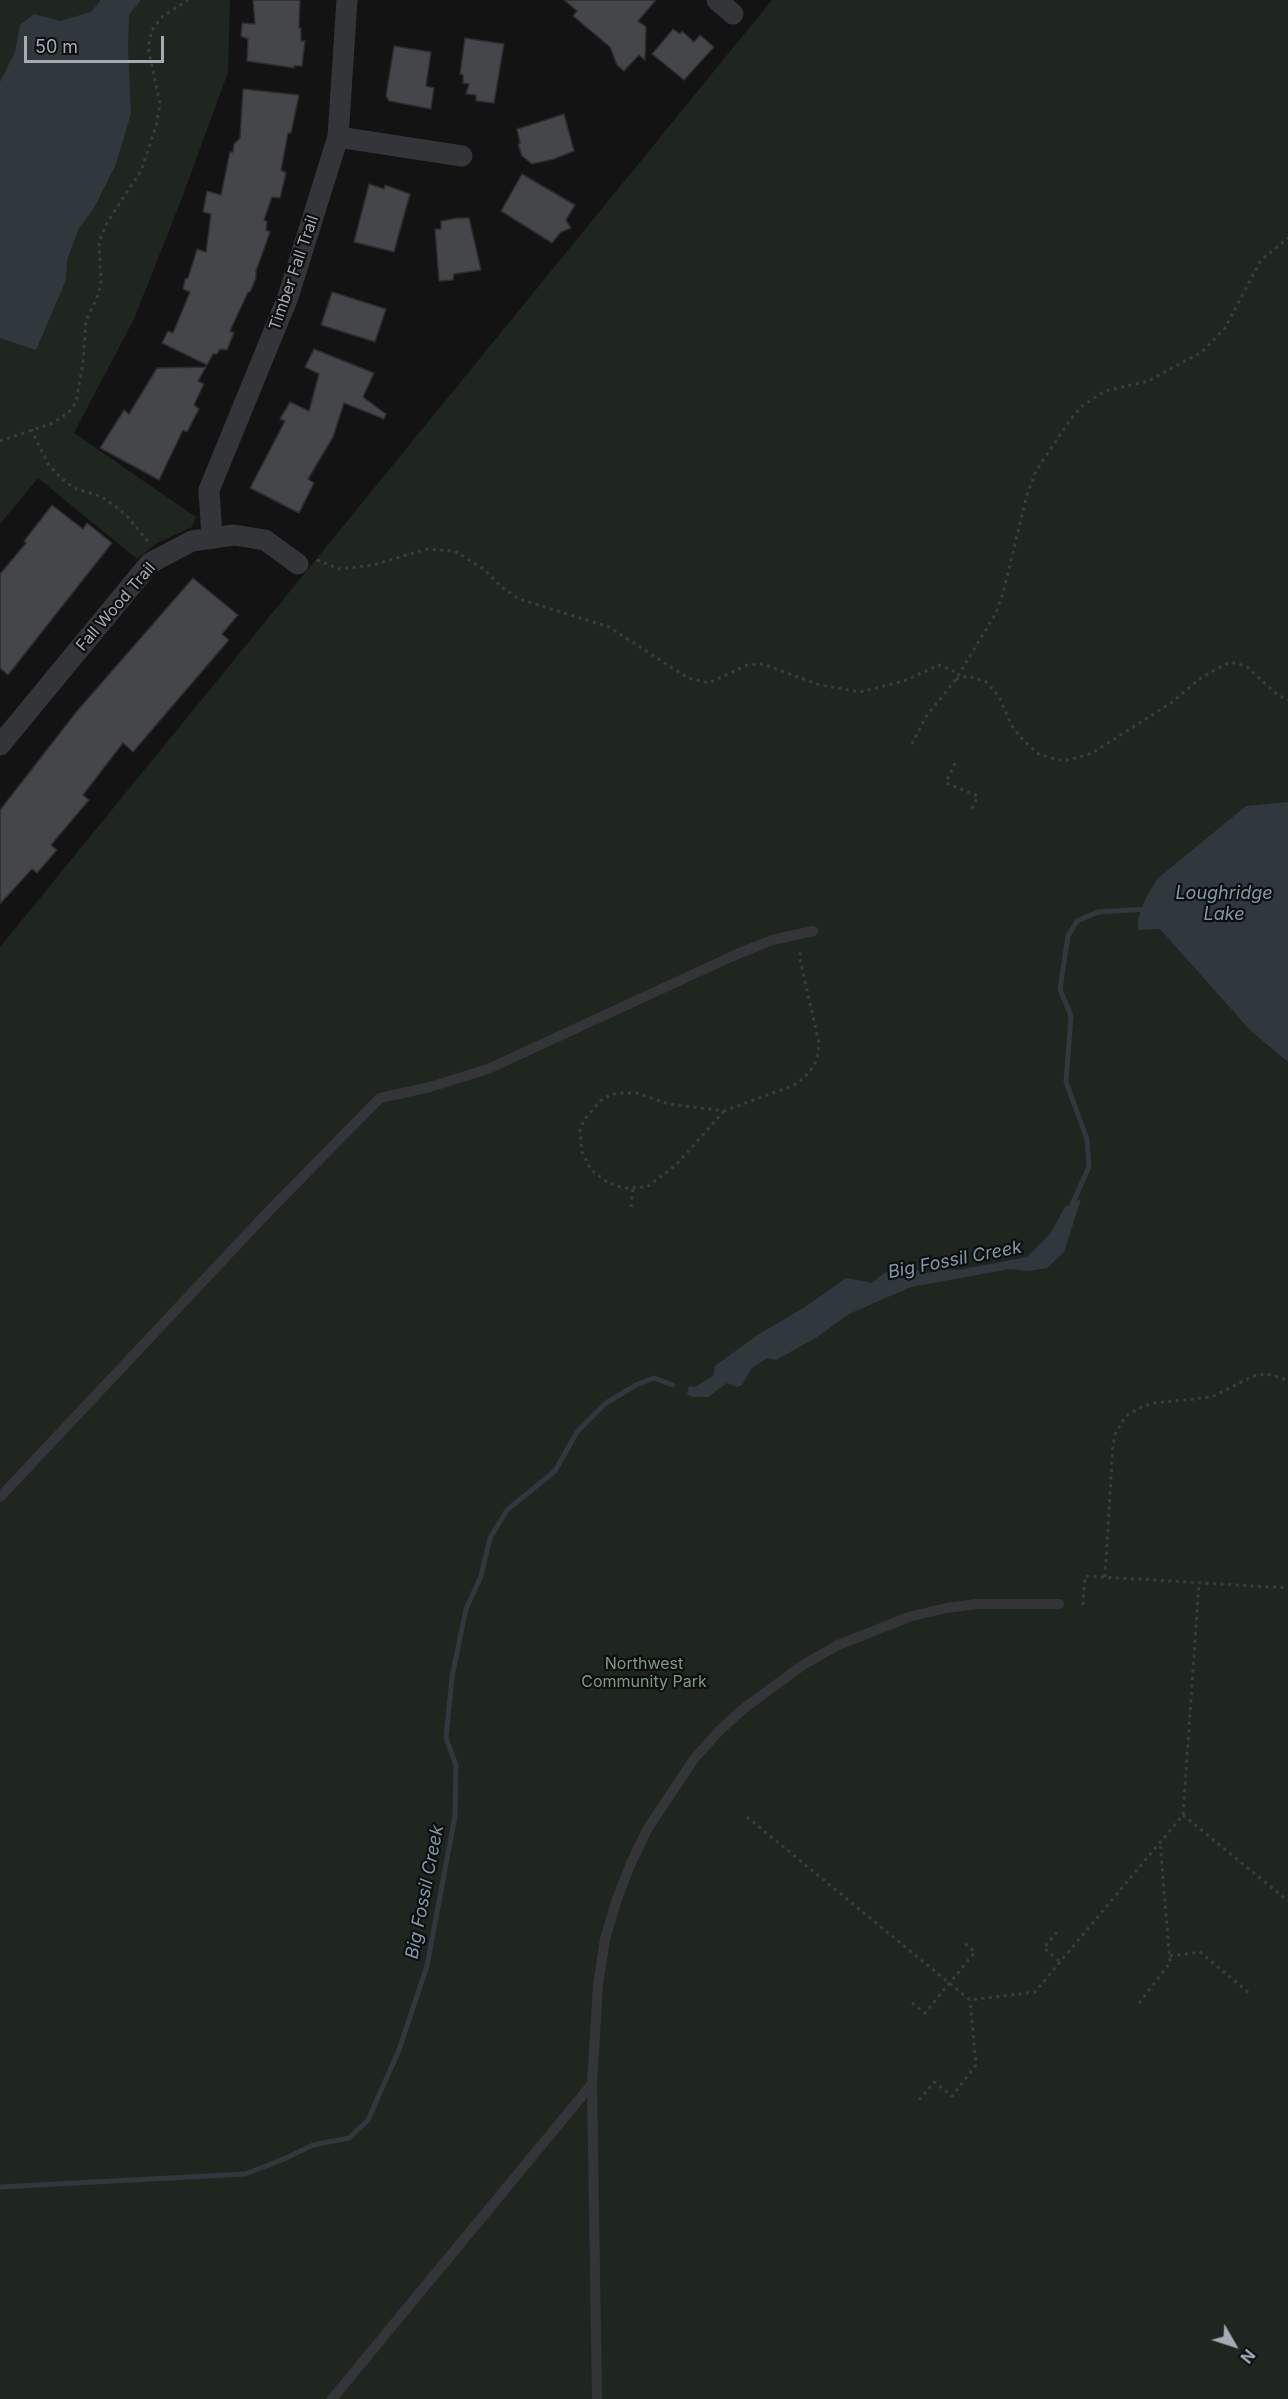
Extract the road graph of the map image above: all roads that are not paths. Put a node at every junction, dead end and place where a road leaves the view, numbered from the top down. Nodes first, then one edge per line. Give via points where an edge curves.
1 (347, 0) edge
2 (717, 0) edge
3 (734, 14) dead end
4 (338, 137) junction
5 (462, 156) dead end
6 (212, 538) junction
7 (303, 559) road end
8 (0, 745) edge
9 (813, 931) road end
10 (0, 1497) edge
11 (1059, 1604) dead end
12 (592, 2084) junction
13 (332, 2399) edge
14 (597, 2399) edge

1 - 4 street, Timber Fall Trail
2 - 3 street
4 - 5 street
4 - 6 street, Timber Fall Trail via 288,297 209,490
6 - 7 street, Fall Wood Trail via 234,535 265,540
6 - 8 street, Fall Wood Trail via 192,541 150,562
9 - 10 lane via 772,939 488,1069 380,1098
11 - 12 lane via 977,1604 909,1617 838,1645 803,1665 718,1732 694,1759 654,1819 617,1899 605,1939 598,1985
12 - 13 lane
12 - 14 lane

